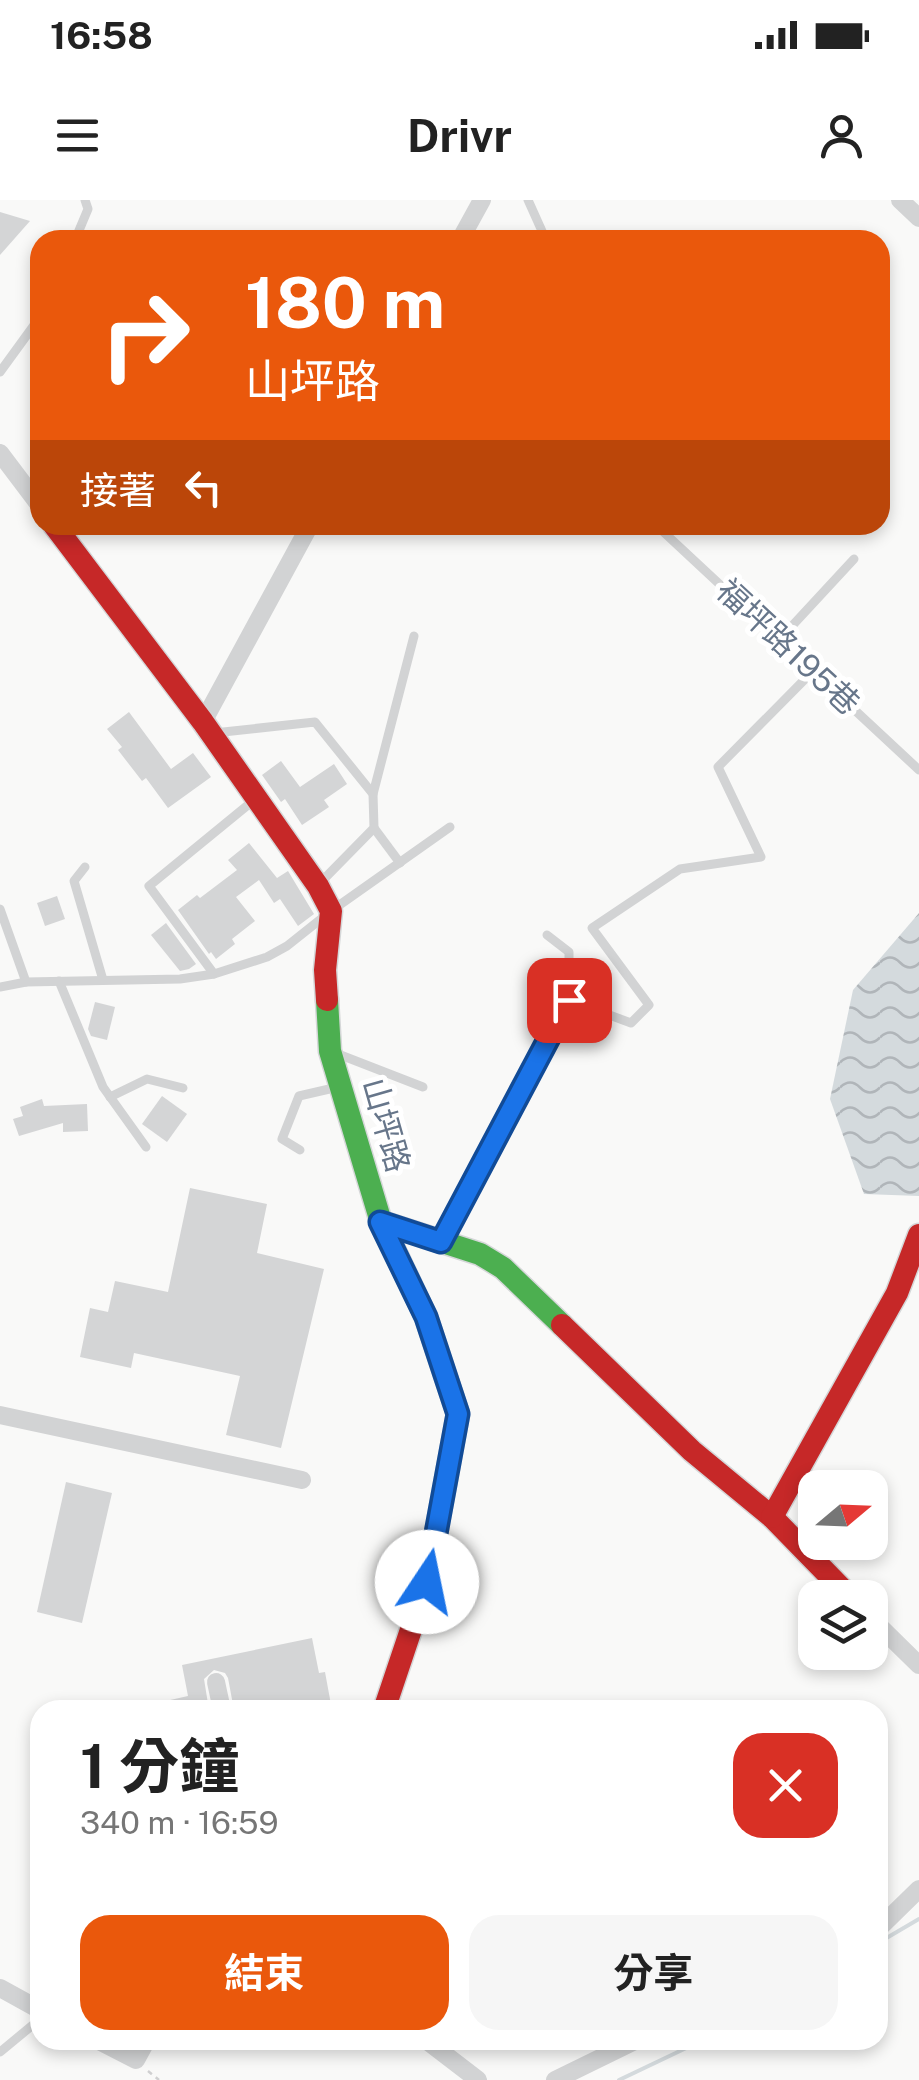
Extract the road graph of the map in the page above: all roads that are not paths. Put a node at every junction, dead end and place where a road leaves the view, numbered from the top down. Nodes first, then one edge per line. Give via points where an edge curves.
1 (85, 200) edge
2 (482, 200) edge
3 (528, 200) edge
4 (900, 200) edge
5 (919, 218) edge
6 (79, 230) edge
7 (466, 230) edge
8 (542, 230) edge
9 (30, 331) edge
10 (0, 372) edge
11 (0, 453) edge
12 (30, 493) edge
13 (62, 535) edge
14 (305, 535) edge
15 (667, 535) edge
16 (854, 560) dead end
17 (414, 636) dead end
18 (780, 640) junction
19 (812, 671) junction
20 (207, 728) junction
21 (919, 770) edge
22 (373, 794) junction
23 (256, 798) junction
24 (450, 827) dead end
25 (374, 828) junction
26 (400, 862) junction
27 (85, 867) dead end
28 (318, 886) junction
29 (0, 910) edge
30 (331, 911) junction
31 (547, 935) dead end
32 (214, 974) junction
33 (104, 980) junction
34 (59, 981) junction
35 (26, 982) junction
36 (0, 987) edge
37 (569, 1000) junction
38 (330, 1051) junction
39 (341, 1087) junction
40 (424, 1087) dead end
41 (184, 1088) dead end
42 (110, 1096) junction
43 (146, 1147) dead end
44 (300, 1150) dead end
45 (380, 1222) junction
46 (919, 1235) edge
47 (441, 1242) junction
48 (0, 1415) edge
49 (302, 1480) dead end
50 (772, 1517) junction
51 (833, 1580) edge
52 (888, 1635) edge
53 (919, 1665) edge
54 (216, 1682) dead end
55 (220, 1700) edge
56 (387, 1700) edge
57 (919, 1888) edge
58 (888, 1919) edge
59 (0, 1988) edge
60 (30, 2004) edge
61 (30, 2027) edge
62 (117, 2050) edge
63 (142, 2050) edge
64 (439, 2050) edge
65 (617, 2050) edge
66 (0, 2052) edge
67 (478, 2080) edge
68 (555, 2080) edge

1 - 6 lane
2 - 7 street
3 - 8 lane
4 - 5 street
9 - 10 lane
11 - 12 street
13 - 20 street
14 - 20 street
15 - 18 lane, 福坪路195巷
16 - 18 lane
17 - 22 lane
18 - 19 lane, 福坪路195巷
19 - 21 lane, 福坪路195巷
19 - 37 lane via 718,768 760,858 680,869 592,928 649,1005 631,1023
20 - 22 lane via 315,722
20 - 23 street
22 - 25 lane
23 - 28 street
23 - 32 lane via 149,886
24 - 26 lane
25 - 26 lane
25 - 28 lane
26 - 30 lane
27 - 33 lane via 74,881
28 - 30 street
29 - 35 lane
30 - 32 lane via 287,946
30 - 38 street, 山坪路
31 - 37 lane via 569,952
32 - 33 lane
33 - 34 lane
34 - 35 lane
34 - 42 lane
35 - 36 lane
37 - 47 lane
38 - 39 street, 山坪路
38 - 40 lane
39 - 44 lane via 298,1096 282,1139
39 - 45 street, 山坪路
41 - 42 lane via 146,1079
42 - 43 lane
45 - 47 street, 山坪路
45 - 56 street via 426,1317 458,1414 427,1582
46 - 50 street via 897,1293
47 - 50 street, 山坪路 via 503,1268 692,1452
48 - 49 street
50 - 51 street, 山坪路
52 - 53 street
54 - 55 street
57 - 58 street
59 - 60 street
61 - 66 lane
62 - 63 street via 136,2060
64 - 67 street
65 - 68 street

